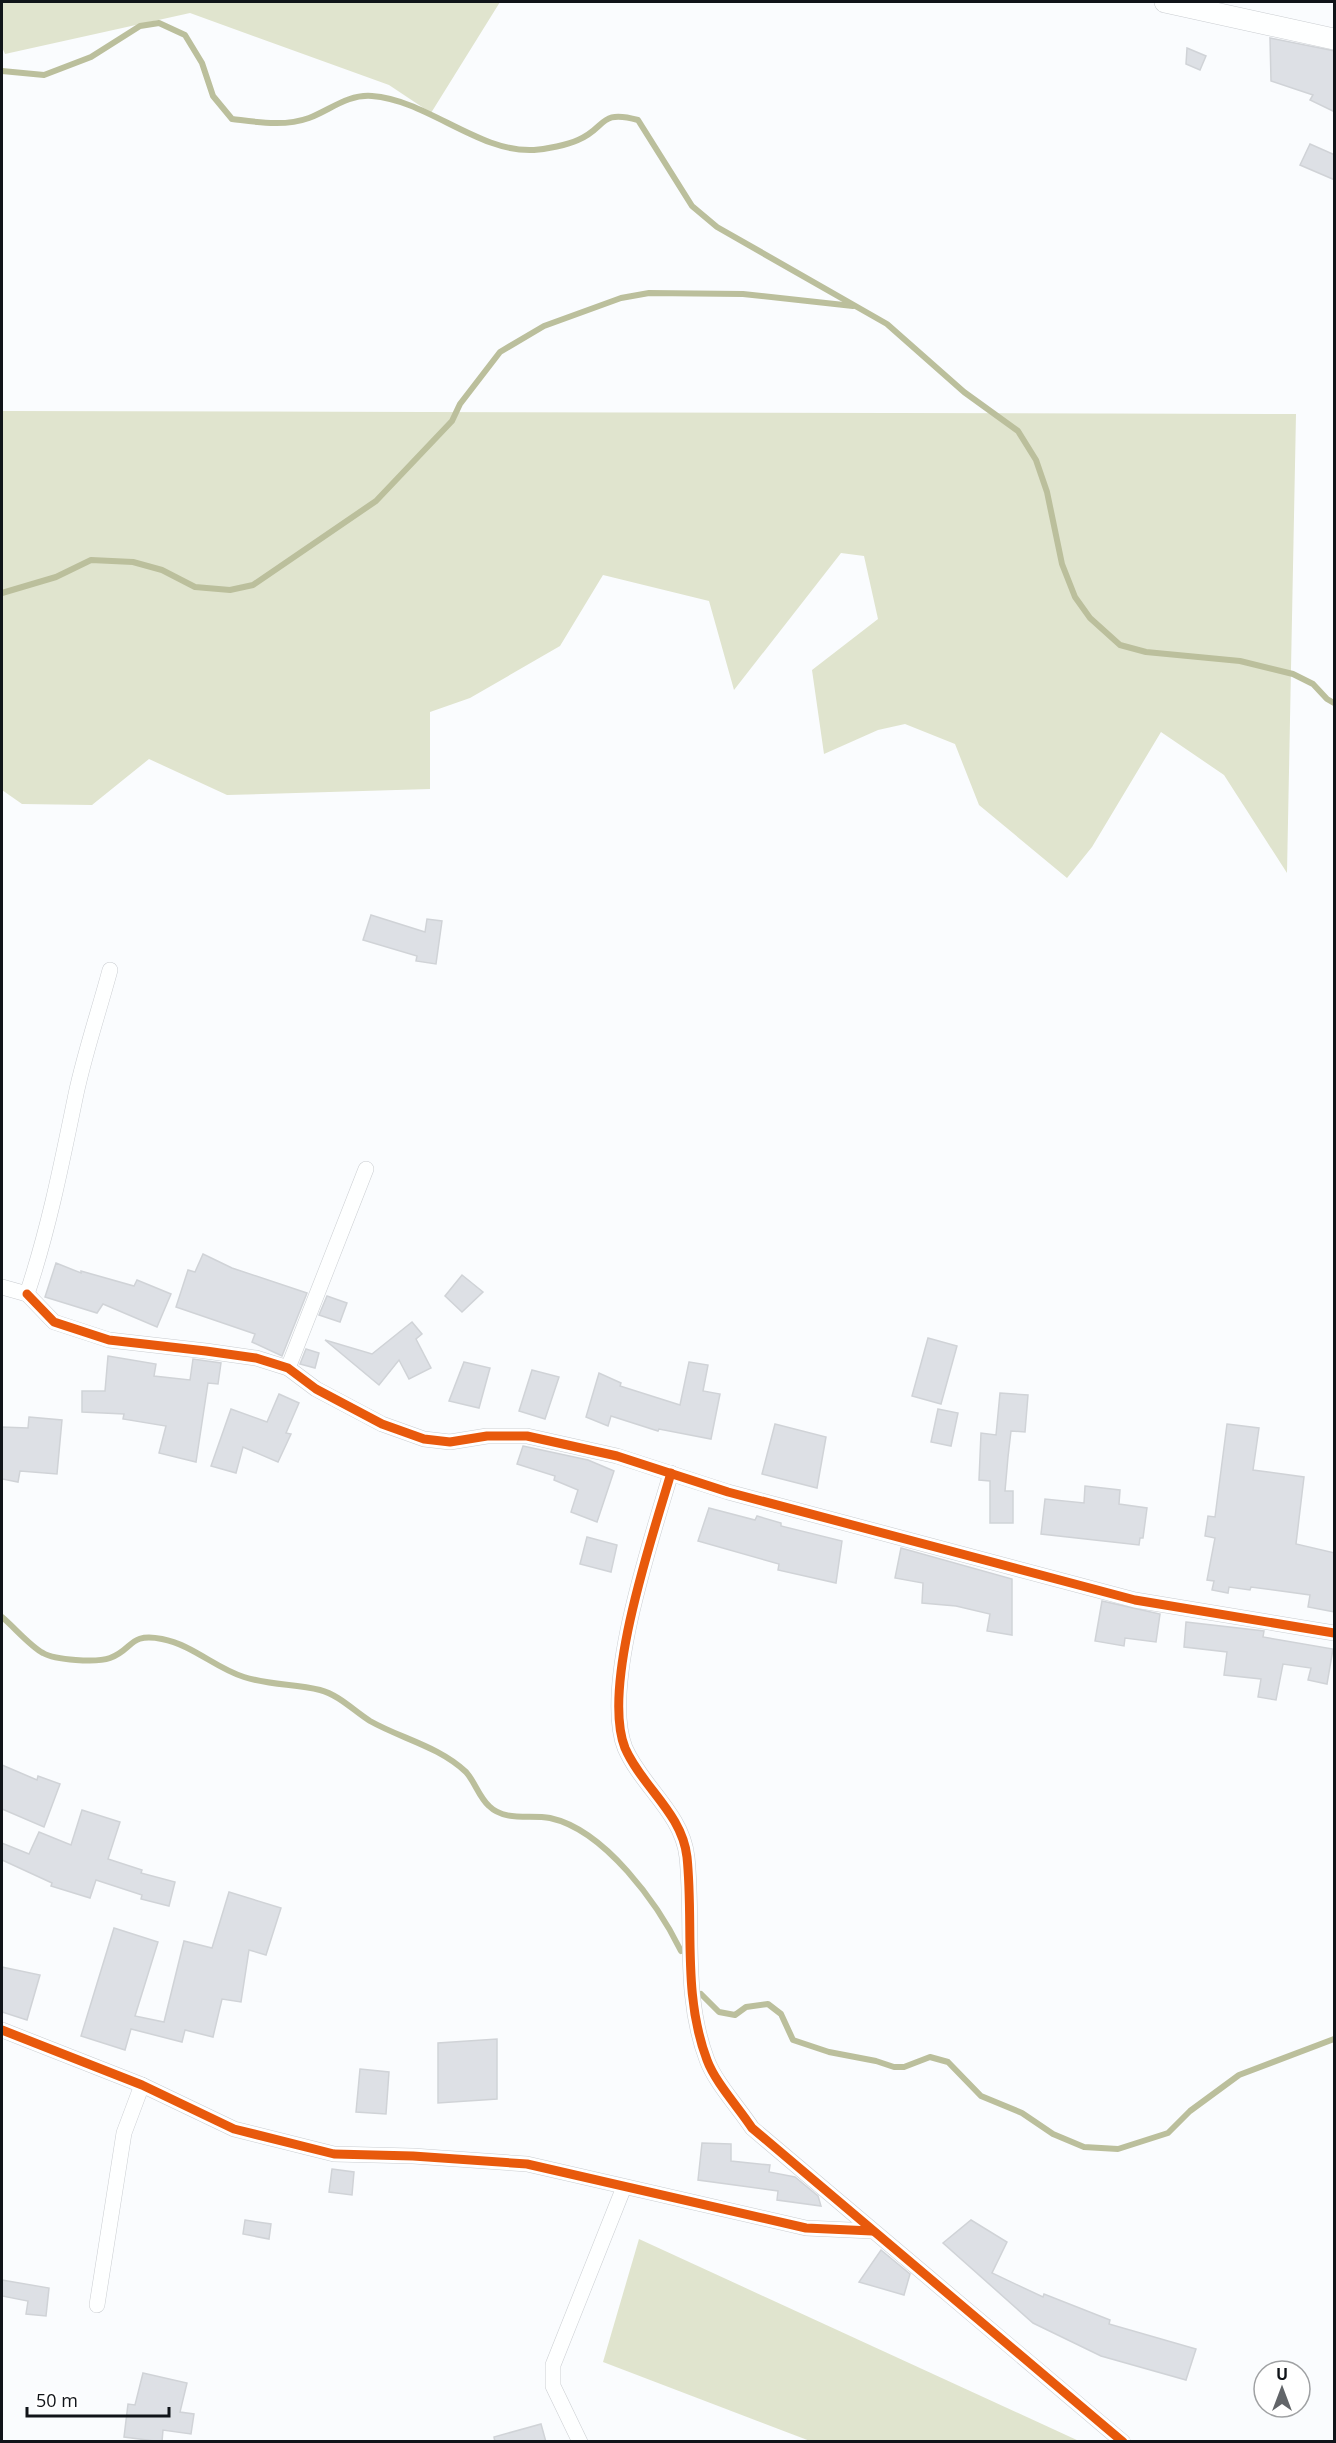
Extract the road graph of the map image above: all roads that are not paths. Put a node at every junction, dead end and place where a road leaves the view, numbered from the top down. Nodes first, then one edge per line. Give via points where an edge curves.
1 (1165, 2) edge
2 (1335, 39) edge
3 (110, 970) dead end
4 (366, 1169) dead end
5 (2, 1287) edge
6 (27, 1294) junction
7 (288, 1368) junction
8 (671, 1473) junction
9 (1335, 1633) edge
10 (2, 2030) edge
11 (142, 2085) junction
12 (624, 2187) junction
13 (872, 2231) junction
14 (97, 2305) dead end
15 (580, 2442) edge
16 (1123, 2442) edge

1 - 2 street
3 - 6 street via 76,1093 44,1242
4 - 7 street
5 - 6 street
6 - 7 street via 54,1322 109,1340 256,1358
7 - 8 street via 316,1389 382,1424 424,1439 450,1442 487,1436 526,1436
8 - 9 street via 728,1492 1135,1600
8 - 13 street via 635,1596 619,1690 618,1728 647,1786 675,1819 687,1856 692,2007 708,2062 752,2128
10 - 11 street
11 - 12 street via 234,2129 334,2154 526,2164
11 - 14 street via 124,2133
12 - 13 street via 806,2229
12 - 15 street via 554,2365 553,2386
13 - 16 street

